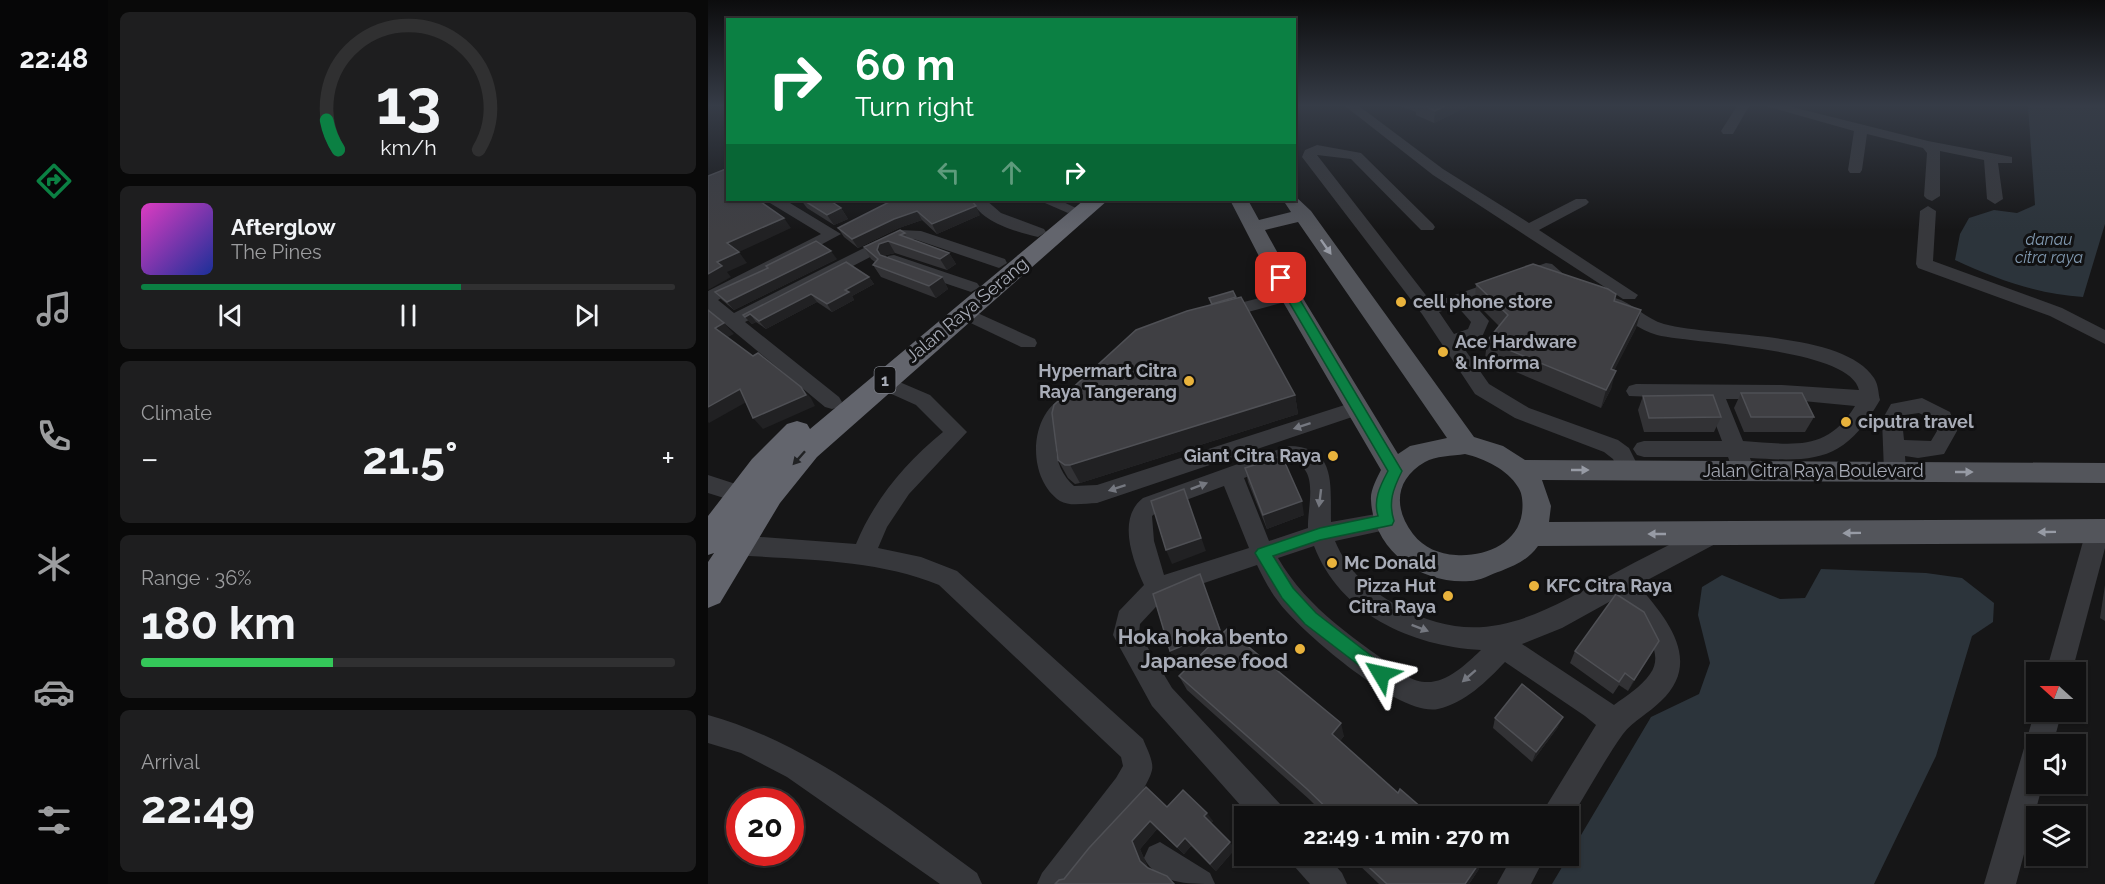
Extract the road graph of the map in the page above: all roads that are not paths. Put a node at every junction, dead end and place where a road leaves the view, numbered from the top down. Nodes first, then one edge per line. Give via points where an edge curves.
1 (1405, 147) edge
2 (1858, 147) edge
3 (1930, 147) edge
4 (1944, 147) edge
5 (1991, 157) junction
6 (2007, 160) dead end
7 (1855, 170) dead end
8 (1995, 199) dead end
9 (778, 201) edge
10 (979, 201) edge
11 (1096, 201) edge
12 (1240, 201) edge
13 (1064, 202) edge
14 (1581, 202) dead end
15 (1298, 207) edge
16 (852, 225) edge
17 (1255, 227) junction
18 (1427, 228) dead end
19 (1526, 231) junction
20 (1038, 232) junction
21 (832, 234) junction
22 (894, 260) edge
23 (999, 263) junction
24 (711, 293) edge
25 (1290, 294) junction
26 (1629, 296) dead end
27 (968, 300) junction
28 (1461, 300) junction
29 (1428, 310) junction
30 (734, 320) junction
31 (1196, 321) edge
32 (2105, 338) edge
33 (1451, 341) junction
34 (1028, 343) dead end
35 (883, 381) junction
36 (1083, 389) edge
37 (1636, 391) dead end
38 (1713, 392) junction
39 (1870, 400) junction
40 (832, 402) junction
41 (1438, 406) junction
42 (1358, 408) junction
43 (1372, 433) junction
44 (1466, 444) junction
45 (1644, 449) dead end
46 (1740, 460) junction
47 (1521, 470) junction
48 (1629, 470) junction
49 (1395, 471) junction
50 (2105, 473) edge
51 (1231, 474) junction
52 (708, 484) edge
53 (740, 495) junction
54 (1387, 521) junction
55 (2101, 531) edge
56 (1320, 534) junction
57 (1532, 534) junction
58 (1712, 535) junction
59 (708, 541) edge
60 (735, 545) junction
61 (1263, 553) junction
62 (863, 555) junction
63 (1620, 582) junction
64 (1158, 588) junction
65 (708, 592) edge
66 (1507, 641) junction
67 (2062, 662) edge
68 (1614, 723) junction
69 (708, 729) edge
70 (2026, 790) edge
71 (1261, 806) edge
72 (1561, 806) edge
73 (1160, 858) dead end
74 (1315, 866) edge
75 (1524, 866) edge
76 (955, 881) edge
77 (1053, 884) edge
78 (1199, 884) edge
79 (1331, 884) edge
80 (1513, 884) edge
81 (2000, 884) edge

1 - 19 street
2 - 7 street
3 - 32 street via 1934,153 1924,264 2056,312
4 - 5 street
5 - 6 street
5 - 8 street
9 - 21 street
10 - 20 street via 996,216
11 - 27 highway, Jalan Raya Serang / 1
12 - 17 main road
13 - 20 highway, Jalan Raya Serang / 1
14 - 19 street
15 - 17 main road
15 -> 41 main road
16 - 21 street
17 - 25 main road
18 - 29 street via 1356,156 1317,149 1310,153 1309,157
19 - 26 street
20 - 23 highway, Jalan Raya Serang / 1
21 - 24 street
22 - 27 street
23 - 27 highway, Jalan Raya Serang / 1
23 - 30 street via 915,234 900,235
24 - 30 street
25 - 31 street
25 - 42 main road
27 - 34 street
27 - 35 highway, Jalan Raya Serang / 1
27 - 40 highway, Jalan Raya Serang / 1
28 - 29 street
28 - 33 street via 1480,321 1479,327 1476,333
28 - 39 street via 1546,268 1565,286 1662,330 1825,354 1854,368 1867,382
29 - 33 street
30 - 40 street
33 - 48 street via 1482,389 1522,413 1611,446 1621,454
35 -> 60 highway, Jalan Raya Serang / 1 via 800,456
35 - 62 street via 923,400 957,432 912,473 870,536
42 -> 36 street via 1097,494 1069,495 1051,479 1045,443 1053,420
37 - 38 street
38 - 39 street via 1782,392
38 - 46 street
39 - 46 street via 1841,441 1816,452
40 - 53 highway, Jalan Raya Serang / 1 via 782,447
41 - 43 main road via 1439,421 1428,434 1413,442 1394,441
41 - 44 main road
42 - 43 main road
43 - 49 main road
44 - 47 main road via 1506,457
44 - 49 main road via 1425,450
45 - 46 street
46 - 48 main road, Jalan Citra Raya Boulevard
46 -> 50 main road, Jalan Citra Raya Boulevard via 1894,459
47 -> 48 main road, Jalan Citra Raya Boulevard
47 - 57 main road via 1534,490 1538,512
49 - 54 main road via 1385,489 1383,508
51 -> 56 street via 1282,455 1294,453 1305,457 1318,471 1322,492 1318,510
51 - 61 street
64 -> 51 street via 1150,573 1139,528 1142,512 1152,504
52 - 53 street
53 - 59 highway, Jalan Raya Serang / 1
54 - 56 street
54 - 57 main road via 1402,546 1422,560 1447,568 1473,569 1498,563 1518,550
55 -> 58 main road
55 - 67 street
56 - 61 street
56 -> 66 street via 1329,558 1355,591 1394,618 1443,637
58 -> 57 main road
58 - 63 street
60 - 62 street
60 - 65 highway, Jalan Raya Serang / 1
61 - 64 street
66 -> 61 street via 1456,687 1438,696 1411,695 1310,619 1287,593
62 - 77 street via 921,567 948,578 1133,749 1138,768
63 - 66 street
63 - 68 street via 1665,640 1667,667 1660,683
64 - 71 street via 1128,620 1126,635 1162,697
66 - 68 street
68 - 72 street
69 - 76 street via 740,737 801,769 912,842
70 - 81 street
73 - 78 street
74 - 79 street
75 - 80 street

